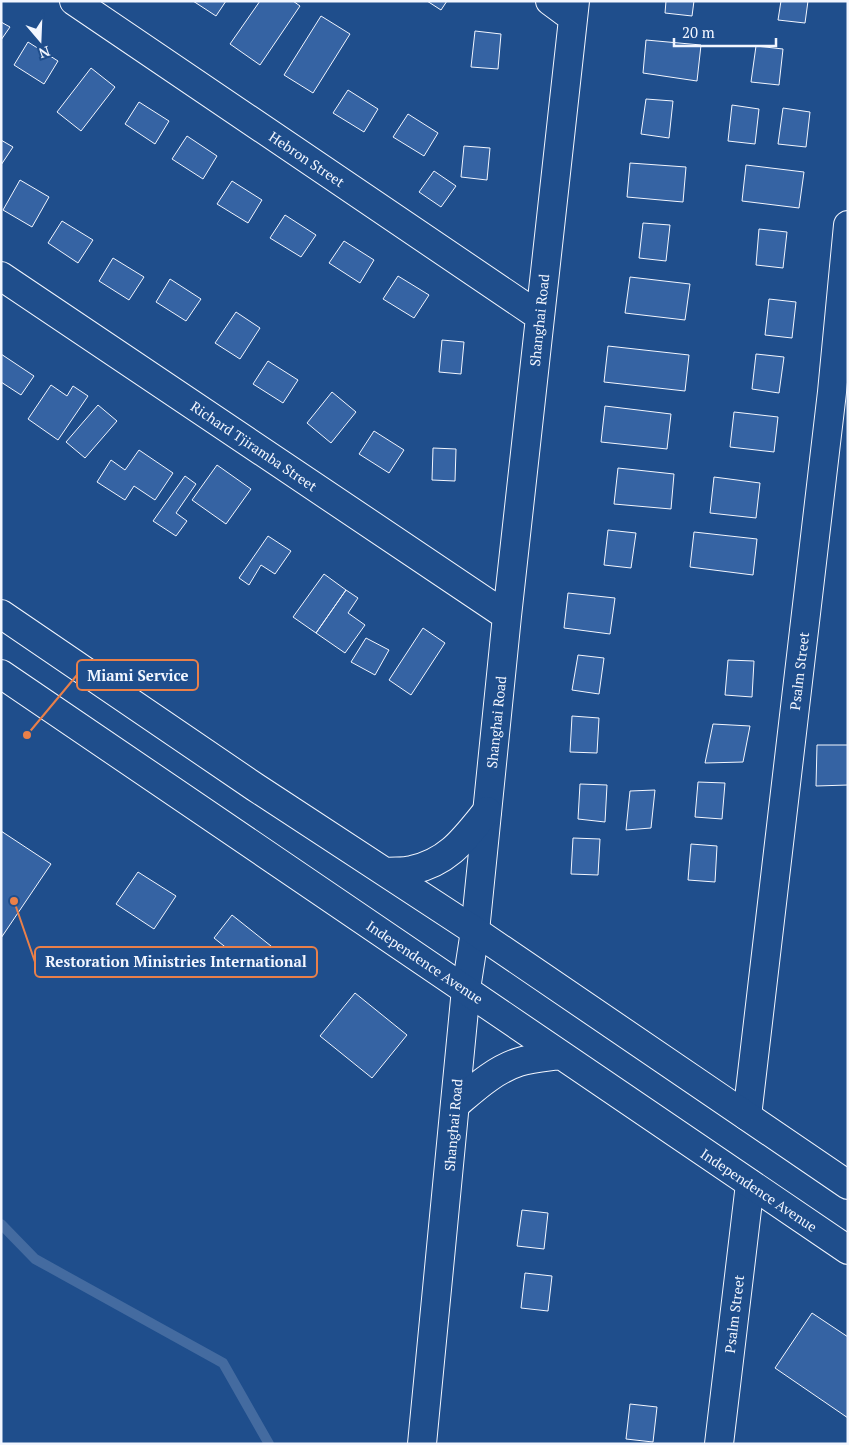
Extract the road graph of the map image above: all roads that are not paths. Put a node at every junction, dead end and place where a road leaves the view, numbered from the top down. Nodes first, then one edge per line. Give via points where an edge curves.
1 (74, 1) edge
2 (550, 1) edge
3 (574, 9) edge
4 (848, 225) edge
5 (1, 276) edge
6 (539, 316) junction
7 (840, 392) edge
8 (1, 614) edge
9 (507, 616) junction
10 (1, 674) edge
11 (487, 811) junction
12 (385, 872) junction
13 (475, 931) junction
14 (466, 989) junction
15 (561, 1055) junction
16 (454, 1105) junction
17 (747, 1116) junction
18 (750, 1184) junction
19 (848, 1185) edge
20 (848, 1250) edge
21 (422, 1444) edge
22 (719, 1444) edge

1 - 6 street, Hebron Street
2 - 3 street
3 - 6 street, Shanghai Road
4 - 7 street, Psalm Street
5 - 9 street, Richard Tjiramba Street
6 - 9 street, Shanghai Road
7 - 17 street, Psalm Street
8 - 12 street
9 - 11 street, Shanghai Road
10 - 14 street, Independence Avenue
11 - 12 street via 458,846 439,861 412,870
11 - 13 street, Shanghai Road
12 - 13 street
13 - 14 street, Shanghai Road
13 - 17 street
14 - 15 street, Independence Avenue
14 - 16 street, Shanghai Road
15 - 16 street via 530,1059 503,1068
15 - 18 street, Independence Avenue
16 - 21 street, Shanghai Road
17 - 19 street
18 - 20 street, Independence Avenue
18 - 22 street, Psalm Street

